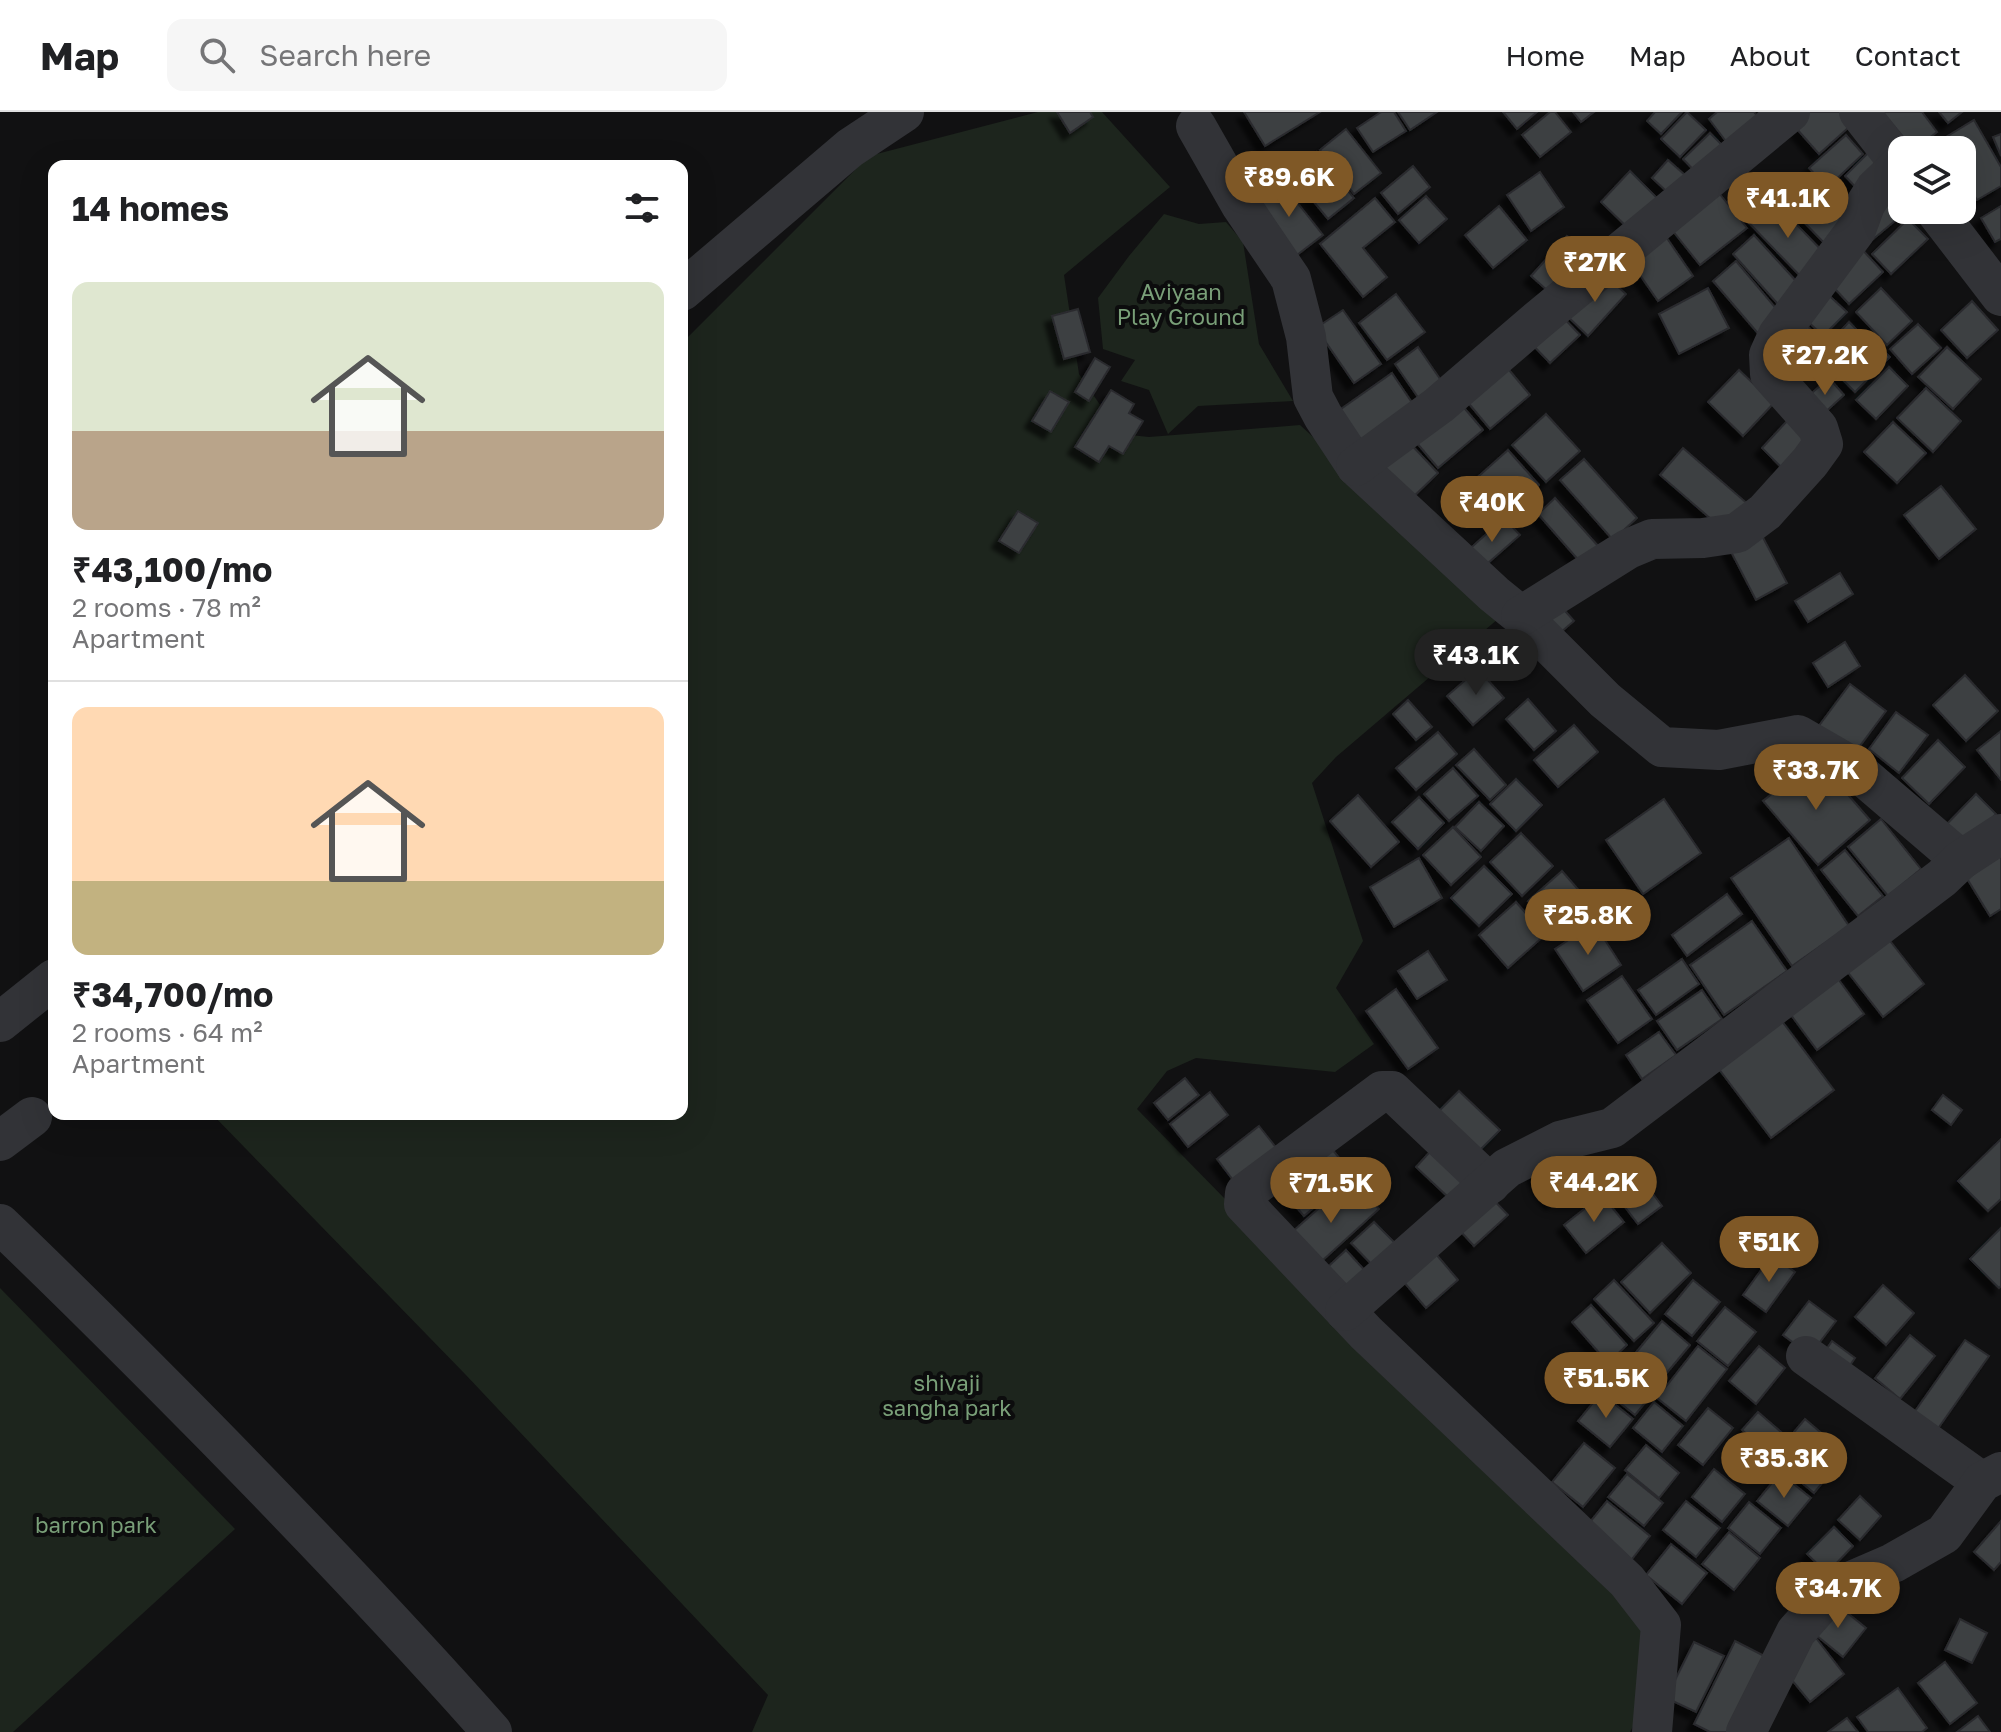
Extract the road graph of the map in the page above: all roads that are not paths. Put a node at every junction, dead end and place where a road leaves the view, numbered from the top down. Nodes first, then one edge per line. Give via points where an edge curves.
1 (904, 112) edge
2 (1790, 112) edge
3 (1859, 112) edge
4 (1198, 117) edge
5 (1888, 149) edge
6 (1888, 178) edge
7 (1946, 224) edge
8 (688, 286) edge
9 (2001, 296) edge
10 (1356, 466) junction
11 (1521, 616) junction
12 (2001, 834) edge
13 (1961, 860) junction
14 (48, 984) edge
15 (0, 1022) edge
16 (32, 1117) dead end
17 (0, 1141) edge
18 (1490, 1184) junction
19 (0, 1224) edge
20 (1345, 1311) junction
21 (1806, 1356) dead end
22 (1991, 1477) edge
23 (492, 1732) edge
24 (1652, 1732) edge
25 (1746, 1732) edge

1 - 8 street via 850,148
2 - 10 street via 1439,405
3 - 5 street
4 - 10 street via 1241,205 1291,279 1306,337 1313,397
6 - 11 street via 1875,189 1856,230 1778,335 1769,355 1770,374 1818,428 1823,444 1810,462 1765,512 1737,533 1652,539
7 - 9 street
10 - 11 street
11 - 13 street via 1605,700 1662,747 1719,750 1798,735 1850,765
12 - 13 street
13 - 18 street via 1612,1128 1560,1141 1507,1168
14 - 15 street
16 - 17 street
18 - 20 street
18 - 20 street via 1392,1091 1382,1091 1245,1193 1244,1204
19 - 23 street via 281,1505
20 - 24 street via 1627,1581 1661,1625
21 - 22 street
22 - 25 street via 1944,1534 1835,1588 1796,1632

